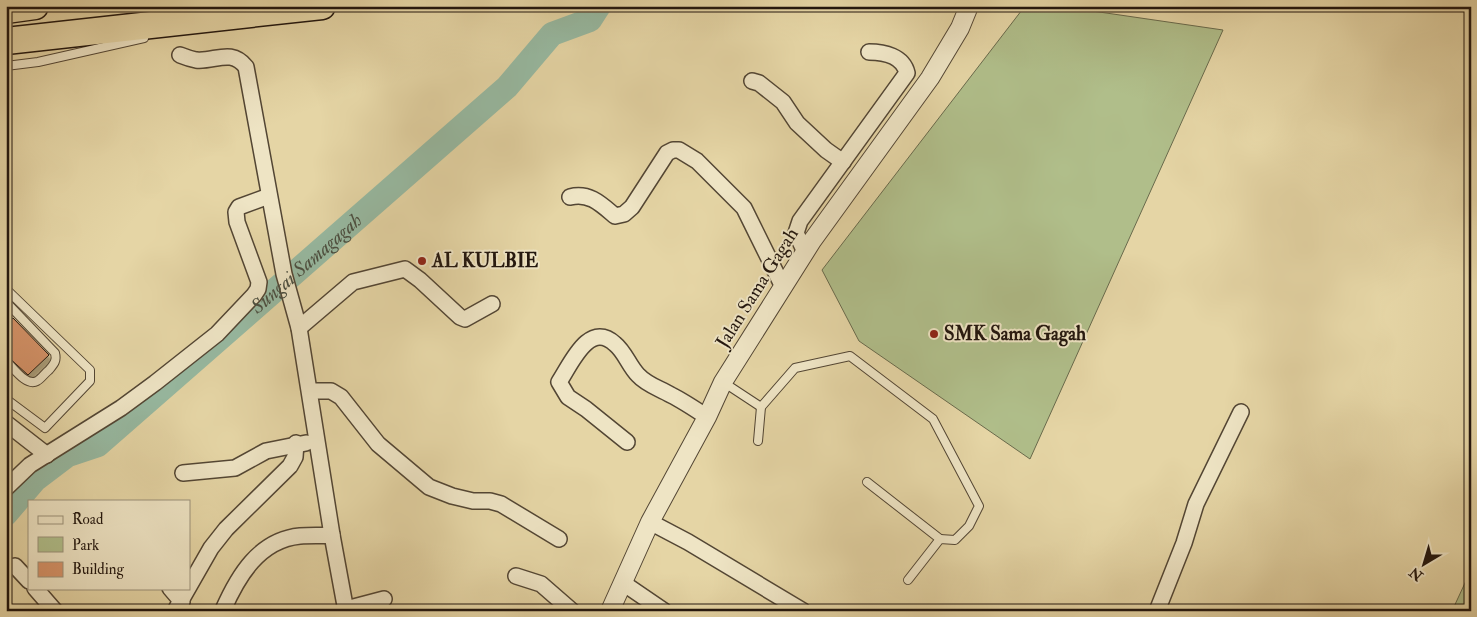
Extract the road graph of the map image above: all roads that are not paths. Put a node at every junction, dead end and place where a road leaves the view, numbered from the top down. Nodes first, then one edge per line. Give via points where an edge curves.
1 (35, 6) edge
2 (322, 6) edge
3 (969, 6) edge
4 (6, 10) edge
5 (226, 17) junction
6 (178, 31) dead end
7 (149, 37) dead end
8 (6, 41) edge
9 (869, 52) dead end
10 (180, 55) dead end
11 (6, 66) edge
12 (752, 80) dead end
13 (843, 162) junction
14 (269, 196) junction
15 (570, 197) dead end
16 (805, 252) junction
17 (783, 288) junction
18 (6, 289) edge
19 (6, 302) edge
20 (492, 304) dead end
21 (298, 328) junction
22 (6, 361) edge
23 (723, 382) junction
24 (310, 391) junction
25 (6, 399) edge
26 (761, 407) junction
27 (1241, 412) dead end
28 (707, 417) junction
29 (6, 423) edge
30 (758, 441) dead end
31 (316, 442) junction
32 (627, 442) dead end
33 (296, 444) junction
34 (47, 456) junction
35 (182, 473) dead end
36 (867, 482) dead end
37 (6, 488) edge
38 (650, 522) junction
39 (332, 536) junction
40 (559, 539) dead end
41 (940, 540) junction
42 (15, 566) dead end
43 (516, 576) dead end
44 (28, 580) edge
45 (908, 580) dead end
46 (623, 583) junction
47 (190, 586) edge
48 (37, 590) edge
49 (171, 590) edge
50 (187, 590) edge
51 (384, 599) dead end
52 (178, 606) edge
53 (224, 610) edge
54 (346, 610) edge
55 (55, 611) edge
56 (572, 611) edge
57 (610, 611) edge
58 (664, 611) edge
59 (803, 611) edge
60 (1156, 611) edge

1 - 4 highway
2 - 5 highway
3 - 16 street, Jalan Sama Gagah via 960,28 930,78
5 - 6 lane
5 - 8 highway
7 - 11 lane
9 - 13 street via 885,52 906,68 907,73
10 - 14 street via 196,60 230,56 246,67
12 - 13 street via 783,102 797,123
13 - 16 street via 800,221 796,233
14 - 21 street
14 - 34 street via 239,207 236,212 259,282 254,295 218,334 121,408
15 - 17 street via 580,194 593,198 615,216 624,214 632,207 667,153 679,150 697,161 744,208
16 - 17 street, Jalan Sama Gagah
17 - 23 street, Jalan Sama Gagah
18 - 25 lane via 90,370 90,380 45,428
19 - 22 lane via 55,353 56,359 37,381 32,382 24,379
20 - 21 street via 465,319 460,317 405,269 353,282
21 - 24 street
23 - 26 lane
23 - 28 street, Jalan Sama Gagah
24 - 31 street
24 - 40 street via 331,391 341,397 378,444 429,486 452,496 501,504
26 - 30 lane
26 - 41 lane via 795,368 850,356 933,419 978,506 970,526 955,540
27 - 60 street via 1196,504
28 - 32 street via 653,387 638,375 615,344 600,337 591,339 583,343 559,382 568,397
28 - 38 street, Jalan Sama Gagah
29 - 34 street
31 - 33 street
31 - 39 street
33 - 35 street via 266,451 235,468
33 - 47 street via 290,466 226,529
34 - 37 street via 30,465
36 - 41 lane
38 - 46 street, Jalan Sama Gagah
38 - 59 street
39 - 53 street via 299,536 269,546 246,568
39 - 54 street
41 - 45 lane
42 - 44 street
43 - 56 street via 541,584
46 - 57 street, Jalan Sama Gagah
46 - 58 street
48 - 55 street
49 - 52 street
50 - 52 street
51 - 54 street

